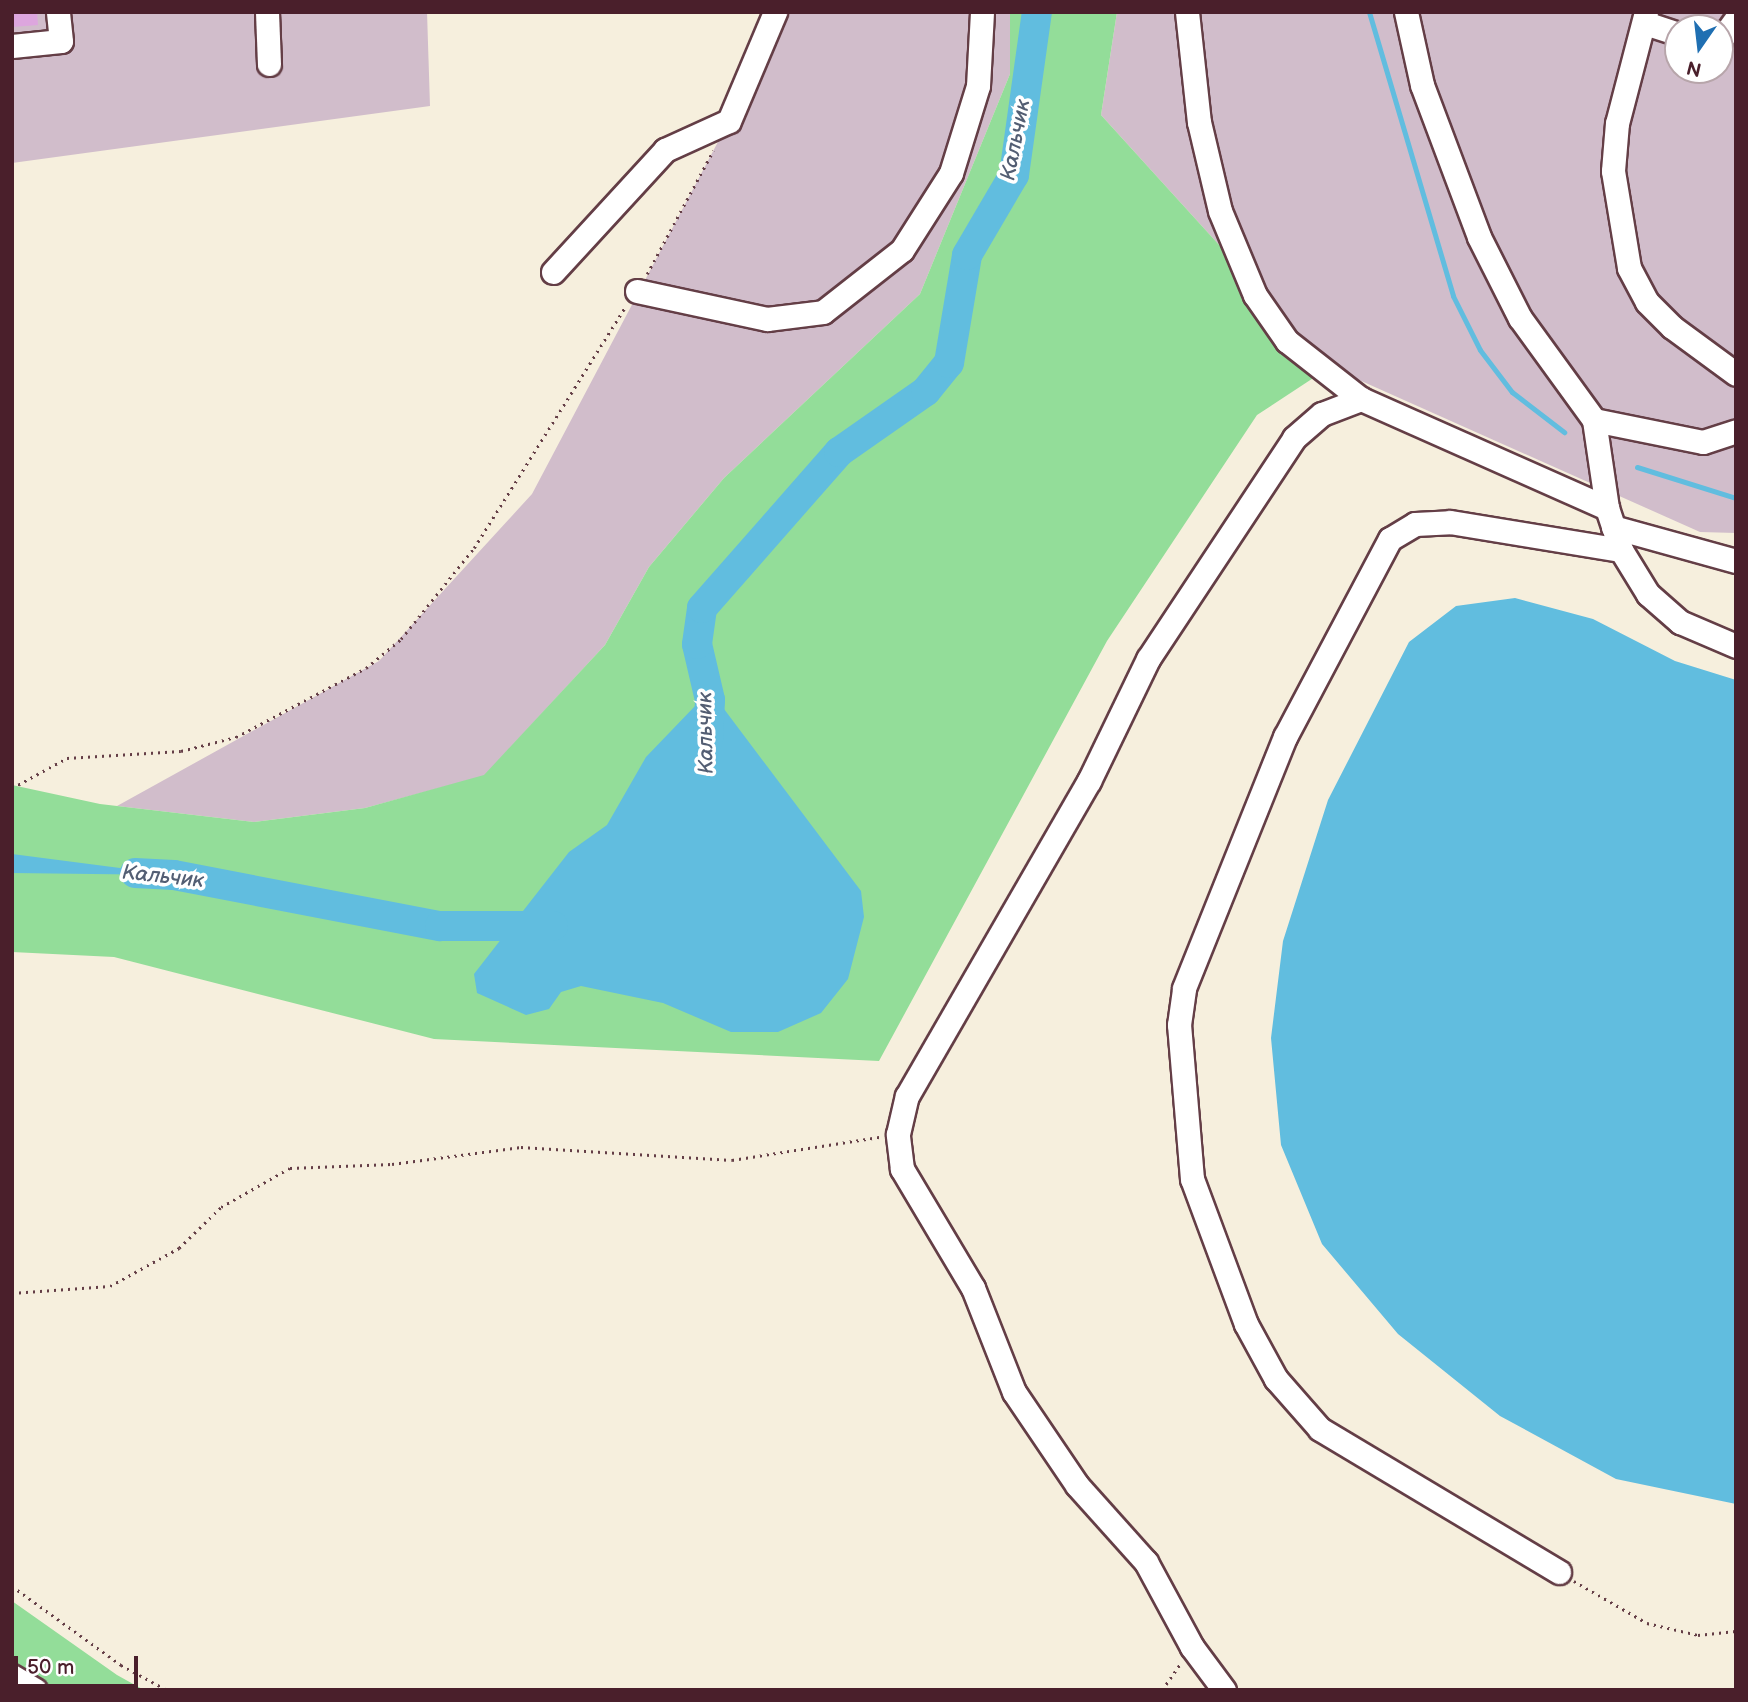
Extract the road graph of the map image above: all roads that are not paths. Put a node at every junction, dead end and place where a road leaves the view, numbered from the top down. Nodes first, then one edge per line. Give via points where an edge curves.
1 (58, 12) edge
2 (267, 12) edge
3 (775, 12) edge
4 (982, 12) edge
5 (1187, 12) edge
6 (1406, 12) edge
7 (1646, 18) edge
8 (1664, 27) edge
9 (12, 46) edge
10 (268, 64) dead end
11 (553, 272) dead end
12 (637, 290) road end
13 (1736, 374) edge
14 (1361, 399) junction
15 (1594, 421) junction
16 (1736, 431) edge
17 (1610, 517) junction
18 (1621, 551) junction
19 (1736, 561) edge
20 (1736, 646) edge
21 (1559, 1572) road end
22 (12, 1676) edge
23 (35, 1690) edge
24 (1224, 1690) edge

1 - 9 street via 61,41
2 - 10 street
3 - 11 street via 729,121 665,150
4 - 12 street via 978,86 951,173 902,250 823,312 767,319
5 - 14 street via 1199,122 1235,256 1287,341
6 - 15 street via 1422,85 1479,237 1520,318
7 - 8 street
7 - 13 street via 1617,123 1613,171 1629,268 1663,319
14 - 17 street
14 - 24 street via 1322,414 1294,438 1148,659 1089,781 907,1096 898,1134 902,1169 972,1288 1014,1392 1077,1485 1146,1562 1192,1647
15 - 16 street via 1703,442
15 - 17 street
17 - 18 street
17 - 19 street
18 - 20 street via 1648,594 1679,622
18 - 21 street via 1450,522 1415,524 1390,539 1285,737 1184,988 1179,1025 1192,1179 1246,1324 1276,1379 1320,1429
22 - 23 street

